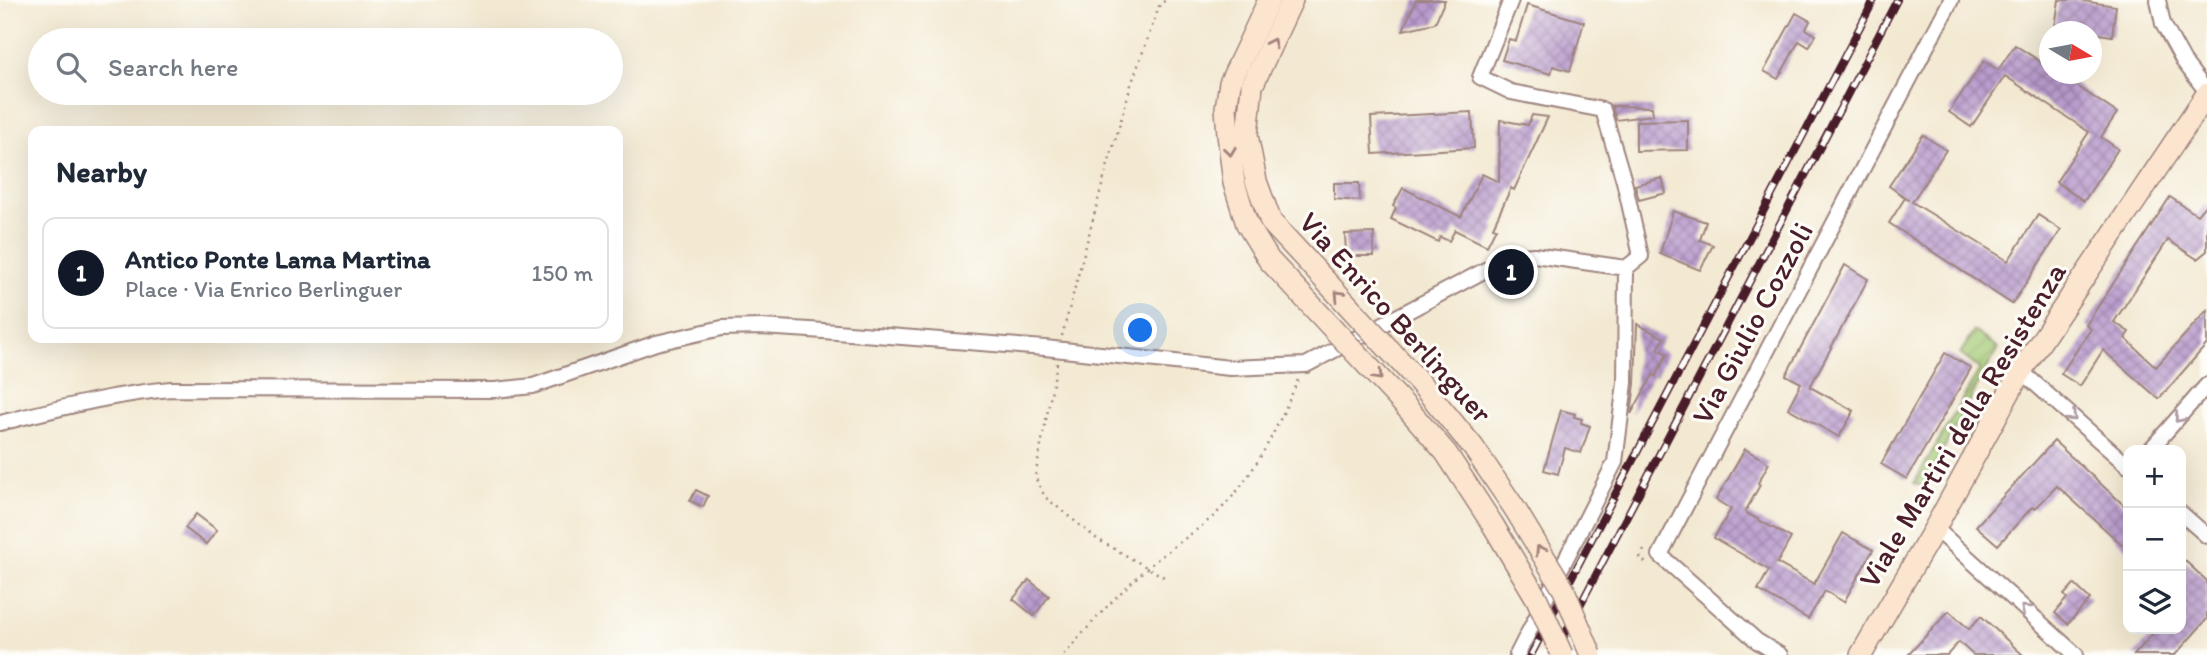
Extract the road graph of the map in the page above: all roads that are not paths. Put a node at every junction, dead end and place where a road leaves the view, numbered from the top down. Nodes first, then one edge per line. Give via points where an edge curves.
1 (1269, 0) edge
2 (1292, 0) edge
3 (1511, 0) edge
4 (1951, 0) edge
5 (2158, 0) edge
6 (2207, 93) edge
7 (1626, 268) junction
8 (2021, 371) junction
9 (2207, 385) edge
10 (0, 423) edge
11 (2154, 445) edge
12 (2123, 462) edge
13 (2186, 517) edge
14 (1935, 528) junction
15 (2207, 536) edge
16 (1757, 642) junction
17 (1859, 653) edge
18 (1517, 655) edge
19 (1562, 655) edge
20 (1591, 655) edge
21 (1766, 655) edge
22 (1780, 655) edge
23 (2076, 655) edge

1 -> 19 main road, Via Enrico Berlinguer, bridge via 1230,83 1226,108 1234,183 1247,224 1269,260 1446,453 1537,599
20 -> 2 main road, Via Enrico Berlinguer, bridge via 1564,590 1473,447 1271,222 1256,181 1247,135 1252,86
3 - 7 street via 1480,77 1511,93 1603,110 1641,257
4 - 16 street, Via Giulio Cozzoli via 1660,555
5 - 6 street via 2163,24
6 - 8 main road, Viale Martiri della Resistenza
7 - 10 street via 1534,255 1510,257 1306,365 1230,368 810,330 722,328 656,343 533,386 495,390 171,389 98,399
7 - 18 street via 1625,383 1615,462
8 -> 12 street
8 - 14 main road, Viale Martiri della Resistenza
9 -> 11 street
13 - 15 street
14 - 17 main road, Viale Martiri della Resistenza
23 -> 14 street
16 - 21 street, Via Giulio Cozzoli
16 - 22 street, Via Giulio Cozzoli

